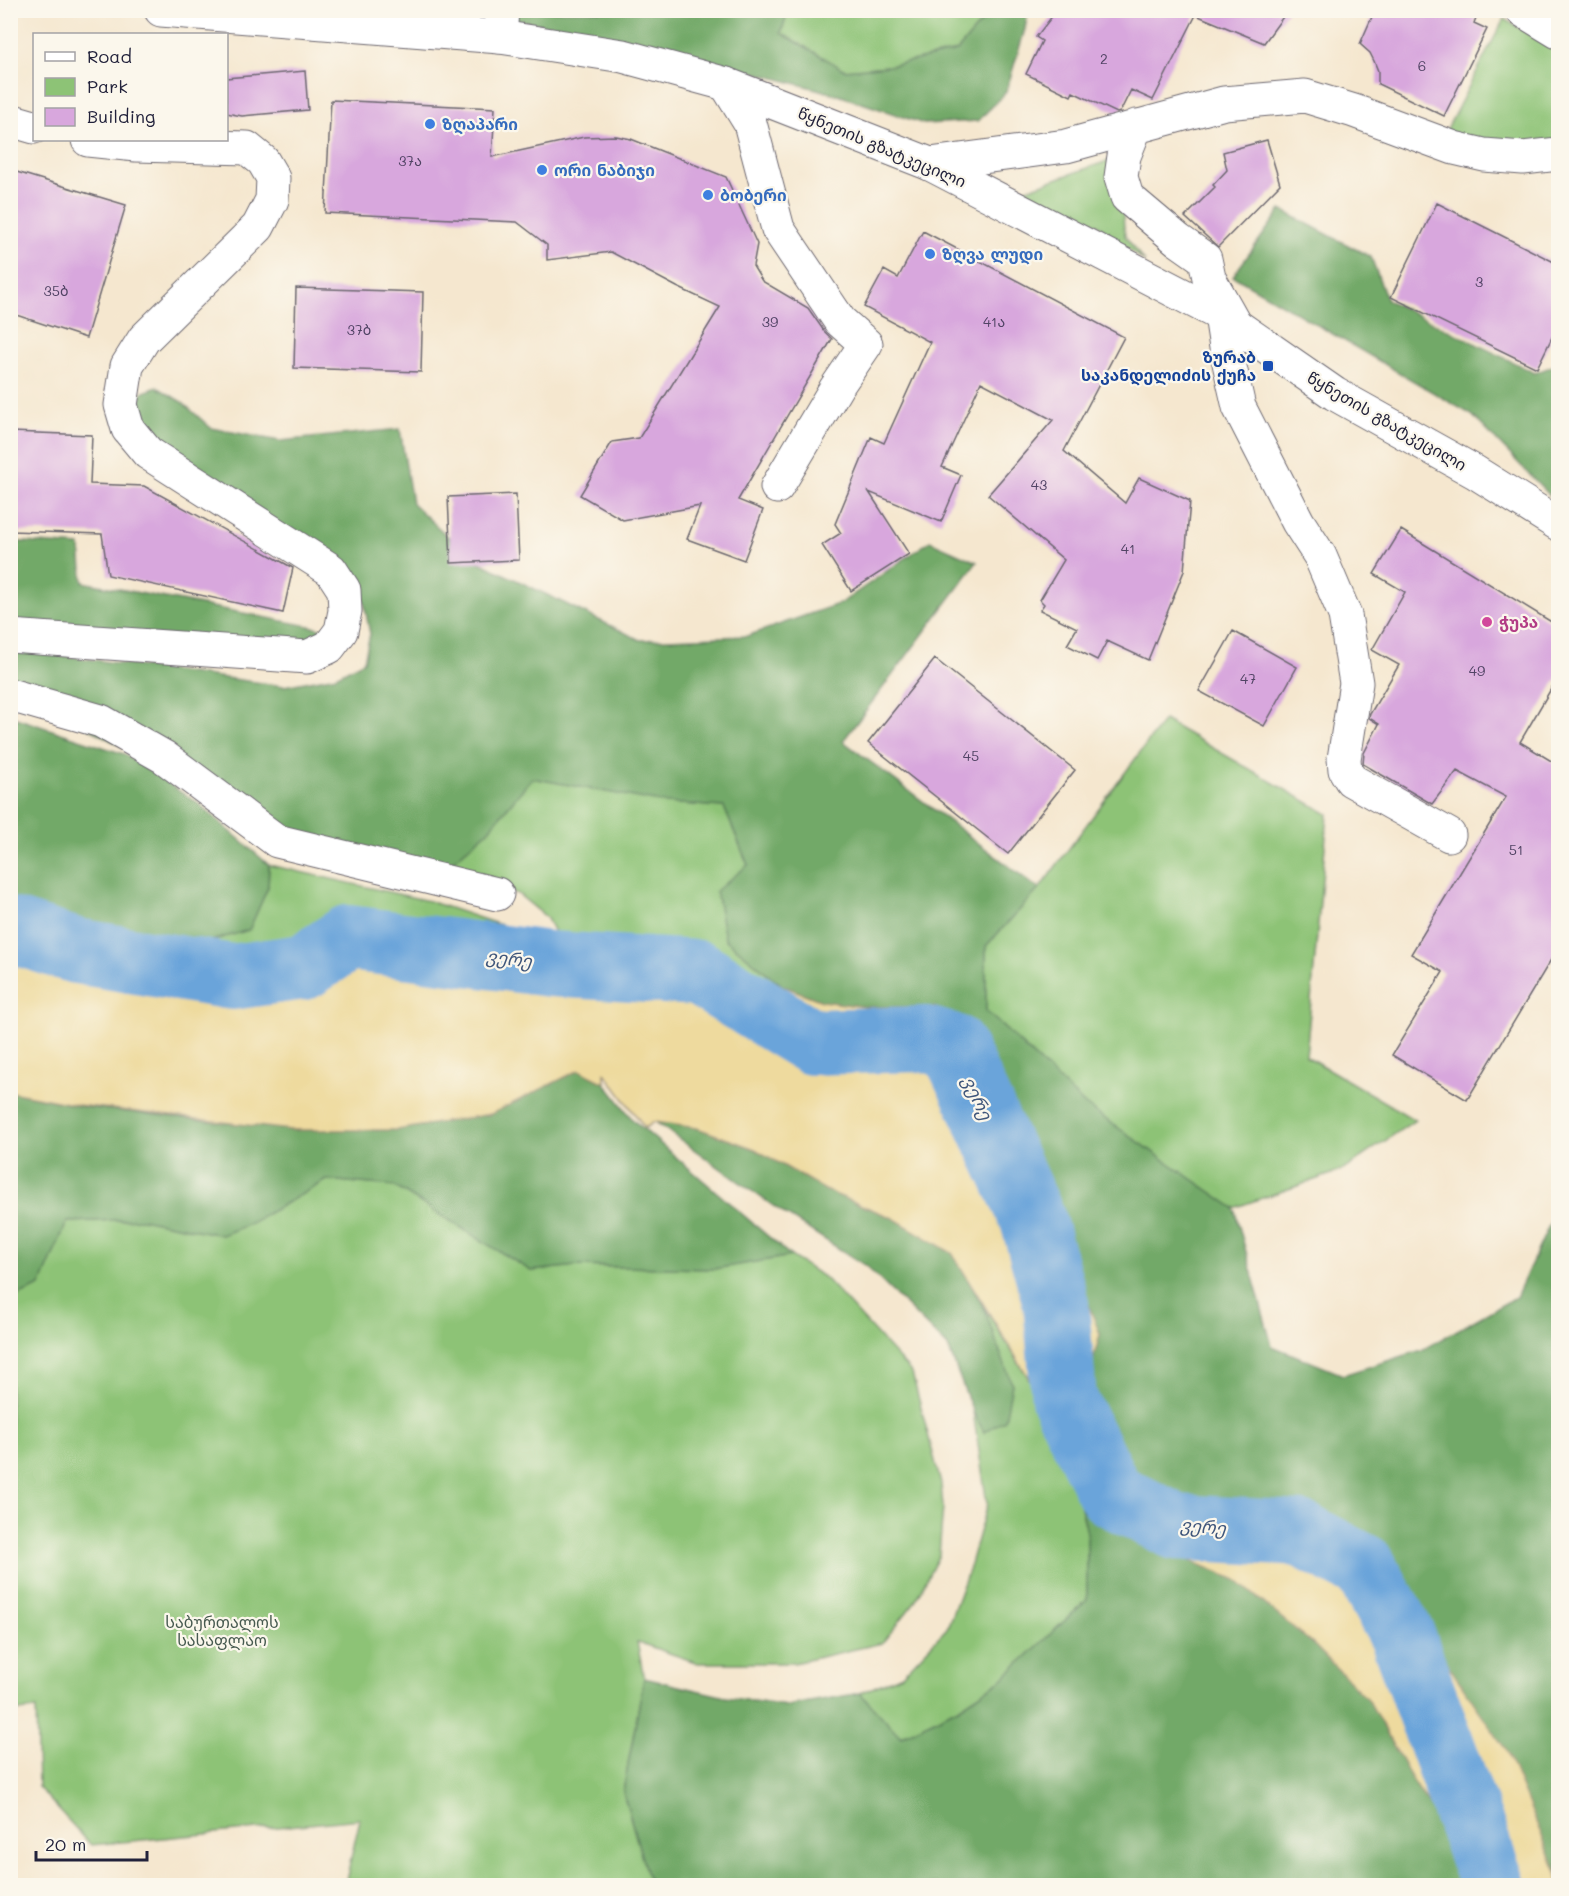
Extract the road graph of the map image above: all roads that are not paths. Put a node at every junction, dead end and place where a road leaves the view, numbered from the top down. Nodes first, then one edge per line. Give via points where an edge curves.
1 (161, 10) edge
2 (1522, 10) edge
3 (501, 24) edge
4 (1558, 32) edge
5 (726, 84) junction
6 (10, 120) edge
7 (1136, 126) junction
8 (33, 127) edge
9 (98, 141) edge
10 (1558, 154) edge
11 (930, 164) junction
12 (1228, 320) junction
13 (777, 488) dead end
14 (1558, 524) edge
15 (10, 636) edge
16 (10, 695) edge
17 (1449, 835) dead end
18 (497, 894) dead end

1 - 3 street, წყნეთის გზატკეცილი
2 - 4 street
3 - 5 street, წყნეთის გზატკეცილი
5 - 11 street, წყნეთის გზატკეცილი
5 - 13 street via 750,123 778,229 840,321 866,344
6 - 8 street
7 - 10 street via 1224,104 1305,96 1484,155 1523,158
7 - 11 street via 1066,146
7 - 12 street via 1124,156 1121,177 1127,197 1205,259
9 - 15 street via 247,148 263,161 273,177 272,200 258,227 144,339 127,366 121,405 128,429 148,453 332,570 344,590 345,611 341,631 329,647 307,657
11 - 12 street, წყნეთის გზატკეცილი
12 - 14 street, წყნეთის გზატკეცილი via 1335,394 1475,472
12 - 17 street via 1227,354 1239,407 1298,522 1320,556 1345,615 1356,683 1345,770 1351,780
16 - 18 street via 101,721 164,757 277,841

